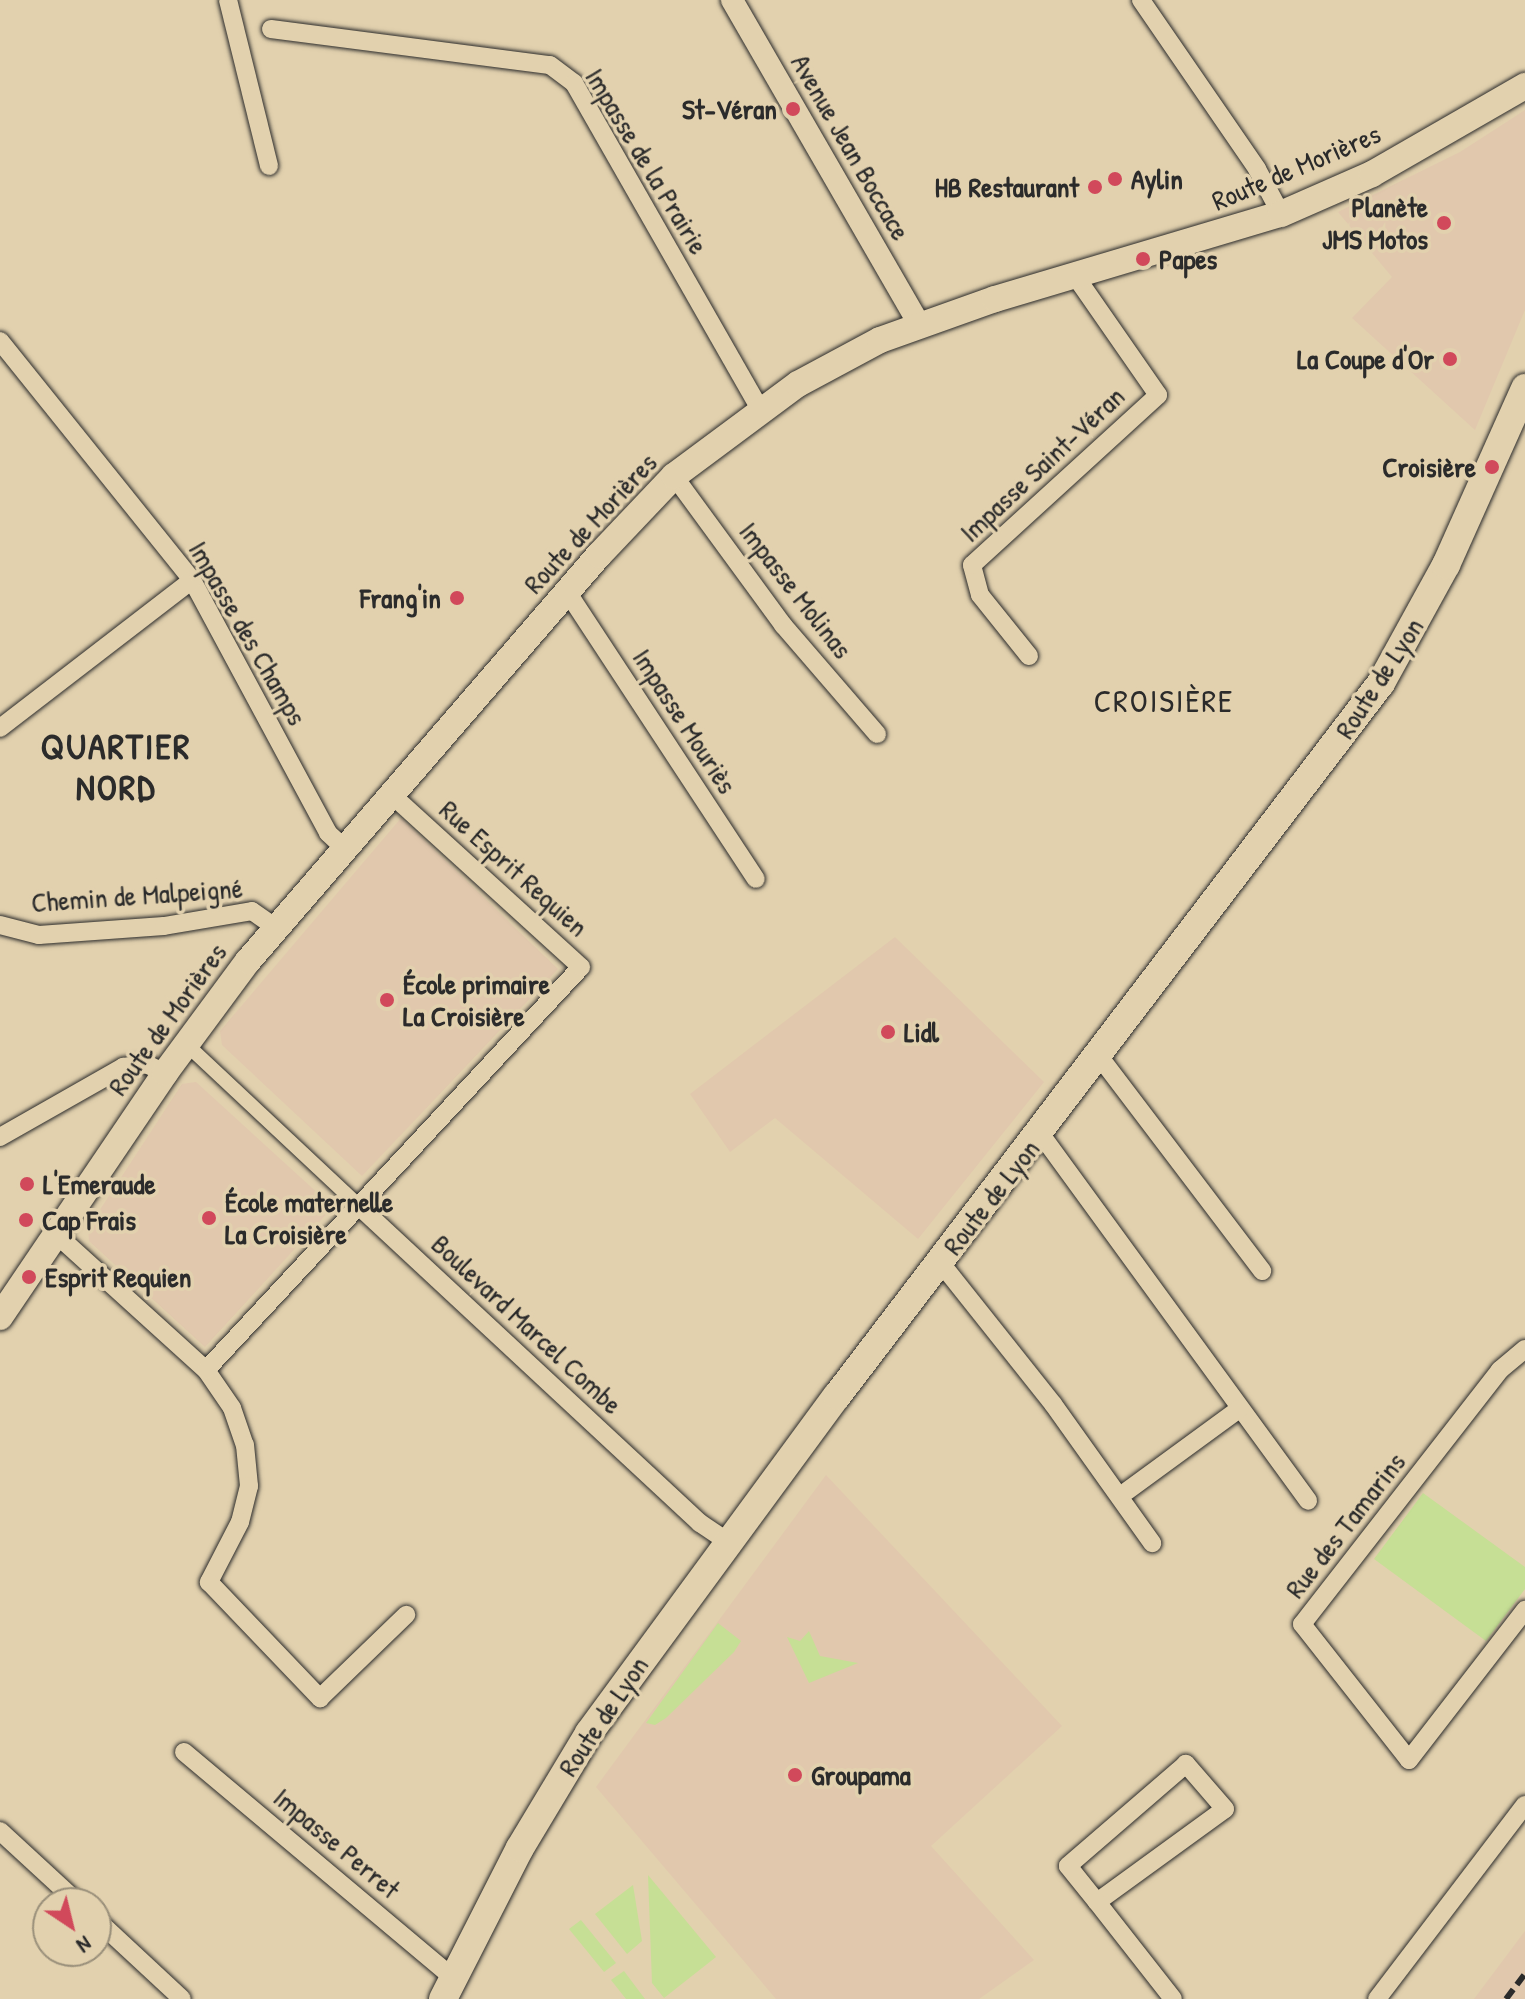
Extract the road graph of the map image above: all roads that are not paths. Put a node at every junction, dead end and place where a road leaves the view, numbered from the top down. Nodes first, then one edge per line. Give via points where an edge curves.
1 (228, 0) edge
2 (732, 0) edge
3 (1141, 0) edge
4 (271, 29) dead end
5 (1525, 86) edge
6 (269, 166) dead end
7 (1281, 214) junction
8 (1076, 277) junction
9 (919, 324) junction
10 (0, 341) edge
11 (1525, 388) edge
12 (760, 409) junction
13 (674, 476) junction
14 (192, 580) junction
15 (568, 593) junction
16 (1029, 656) dead end
17 (0, 728) edge
18 (877, 734) dead end
19 (392, 795) junction
20 (345, 849) junction
21 (756, 879) dead end
22 (0, 925) edge
23 (275, 927) junction
24 (186, 1044) junction
25 (1099, 1056) junction
26 (165, 1073) junction
27 (1040, 1133) junction
28 (0, 1137) edge
29 (361, 1208) junction
30 (57, 1235) junction
31 (940, 1262) junction
32 (1262, 1271) dead end
33 (0, 1317) edge
34 (1525, 1349) edge
35 (206, 1370) junction
36 (1239, 1409) junction
37 (1127, 1491) dead end
38 (1308, 1501) dead end
39 (728, 1542) junction
40 (1152, 1543) dead end
41 (1525, 1610) edge
42 (406, 1615) dead end
43 (1518, 1636) edge
44 (184, 1752) dead end
45 (1525, 1805) edge
46 (0, 1831) edge
47 (61, 1887) edge
48 (1097, 1902) junction
49 (112, 1934) edge
50 (448, 1988) edge
51 (182, 1999) edge
52 (1173, 1999) edge
53 (1377, 1999) edge

1 - 6 street
2 - 9 street, Avenue Jean Boccace
3 - 7 street via 1257,169
4 - 12 street, Impasse de la Prairie via 550,65 574,83
5 - 7 main road, Route de Morières via 1399,160
7 - 8 main road, Route de Morières
8 - 9 main road, Route de Morières
8 - 16 street, Impasse Saint-Véran via 1158,395 972,565 980,595
9 - 12 main road, Route de Morières via 840,361
10 - 14 street, Impasse des Champs
11 - 25 main road, Route de Lyon via 1451,554 1381,683
12 - 13 main road, Route de Morières
13 - 15 main road, Route de Morières
13 - 18 street, Impasse Molinas via 783,625
14 - 17 street
14 - 20 street, Impasse des Champs via 328,833
15 - 19 main road, Route de Morières
15 - 21 street, Impasse Mouriès
19 - 20 main road, Route de Morières
19 - 29 street, Rue Esprit Requien via 581,967
20 - 23 main road, Route de Morières
22 - 23 street, Chemin de Malpeigné via 39,935 164,926 252,911
23 - 24 main road, Route de Morières
24 - 26 main road, Route de Morières
24 - 29 street, Boulevard Marcel Combe
25 - 27 main road, Route de Lyon
25 - 32 street
26 - 28 street via 146,1064 123,1067
26 - 30 main road, Route de Morières
27 - 31 main road, Route de Lyon
27 - 36 street
29 - 35 street, Rue Esprit Requien
29 - 39 street, Boulevard Marcel Combe via 700,1523
30 - 33 main road, Route de Morières
30 - 35 street
31 - 39 main road, Route de Lyon
31 - 40 street via 1053,1404
34 - 43 street, Rue des Tamarins via 1500,1370 1302,1624 1409,1760
35 - 42 street via 232,1408 245,1445 249,1486 240,1522 209,1582 320,1698
36 - 37 street
36 - 38 street
39 - 50 main road, Route de Lyon via 551,1792
41 - 43 street, Rue des Tamarins
44 - 50 street, Impasse Perret
45 - 53 street
46 - 47 street
48 - 48 street via 1225,1809 1186,1764 1068,1866
48 - 52 street
49 - 51 street

